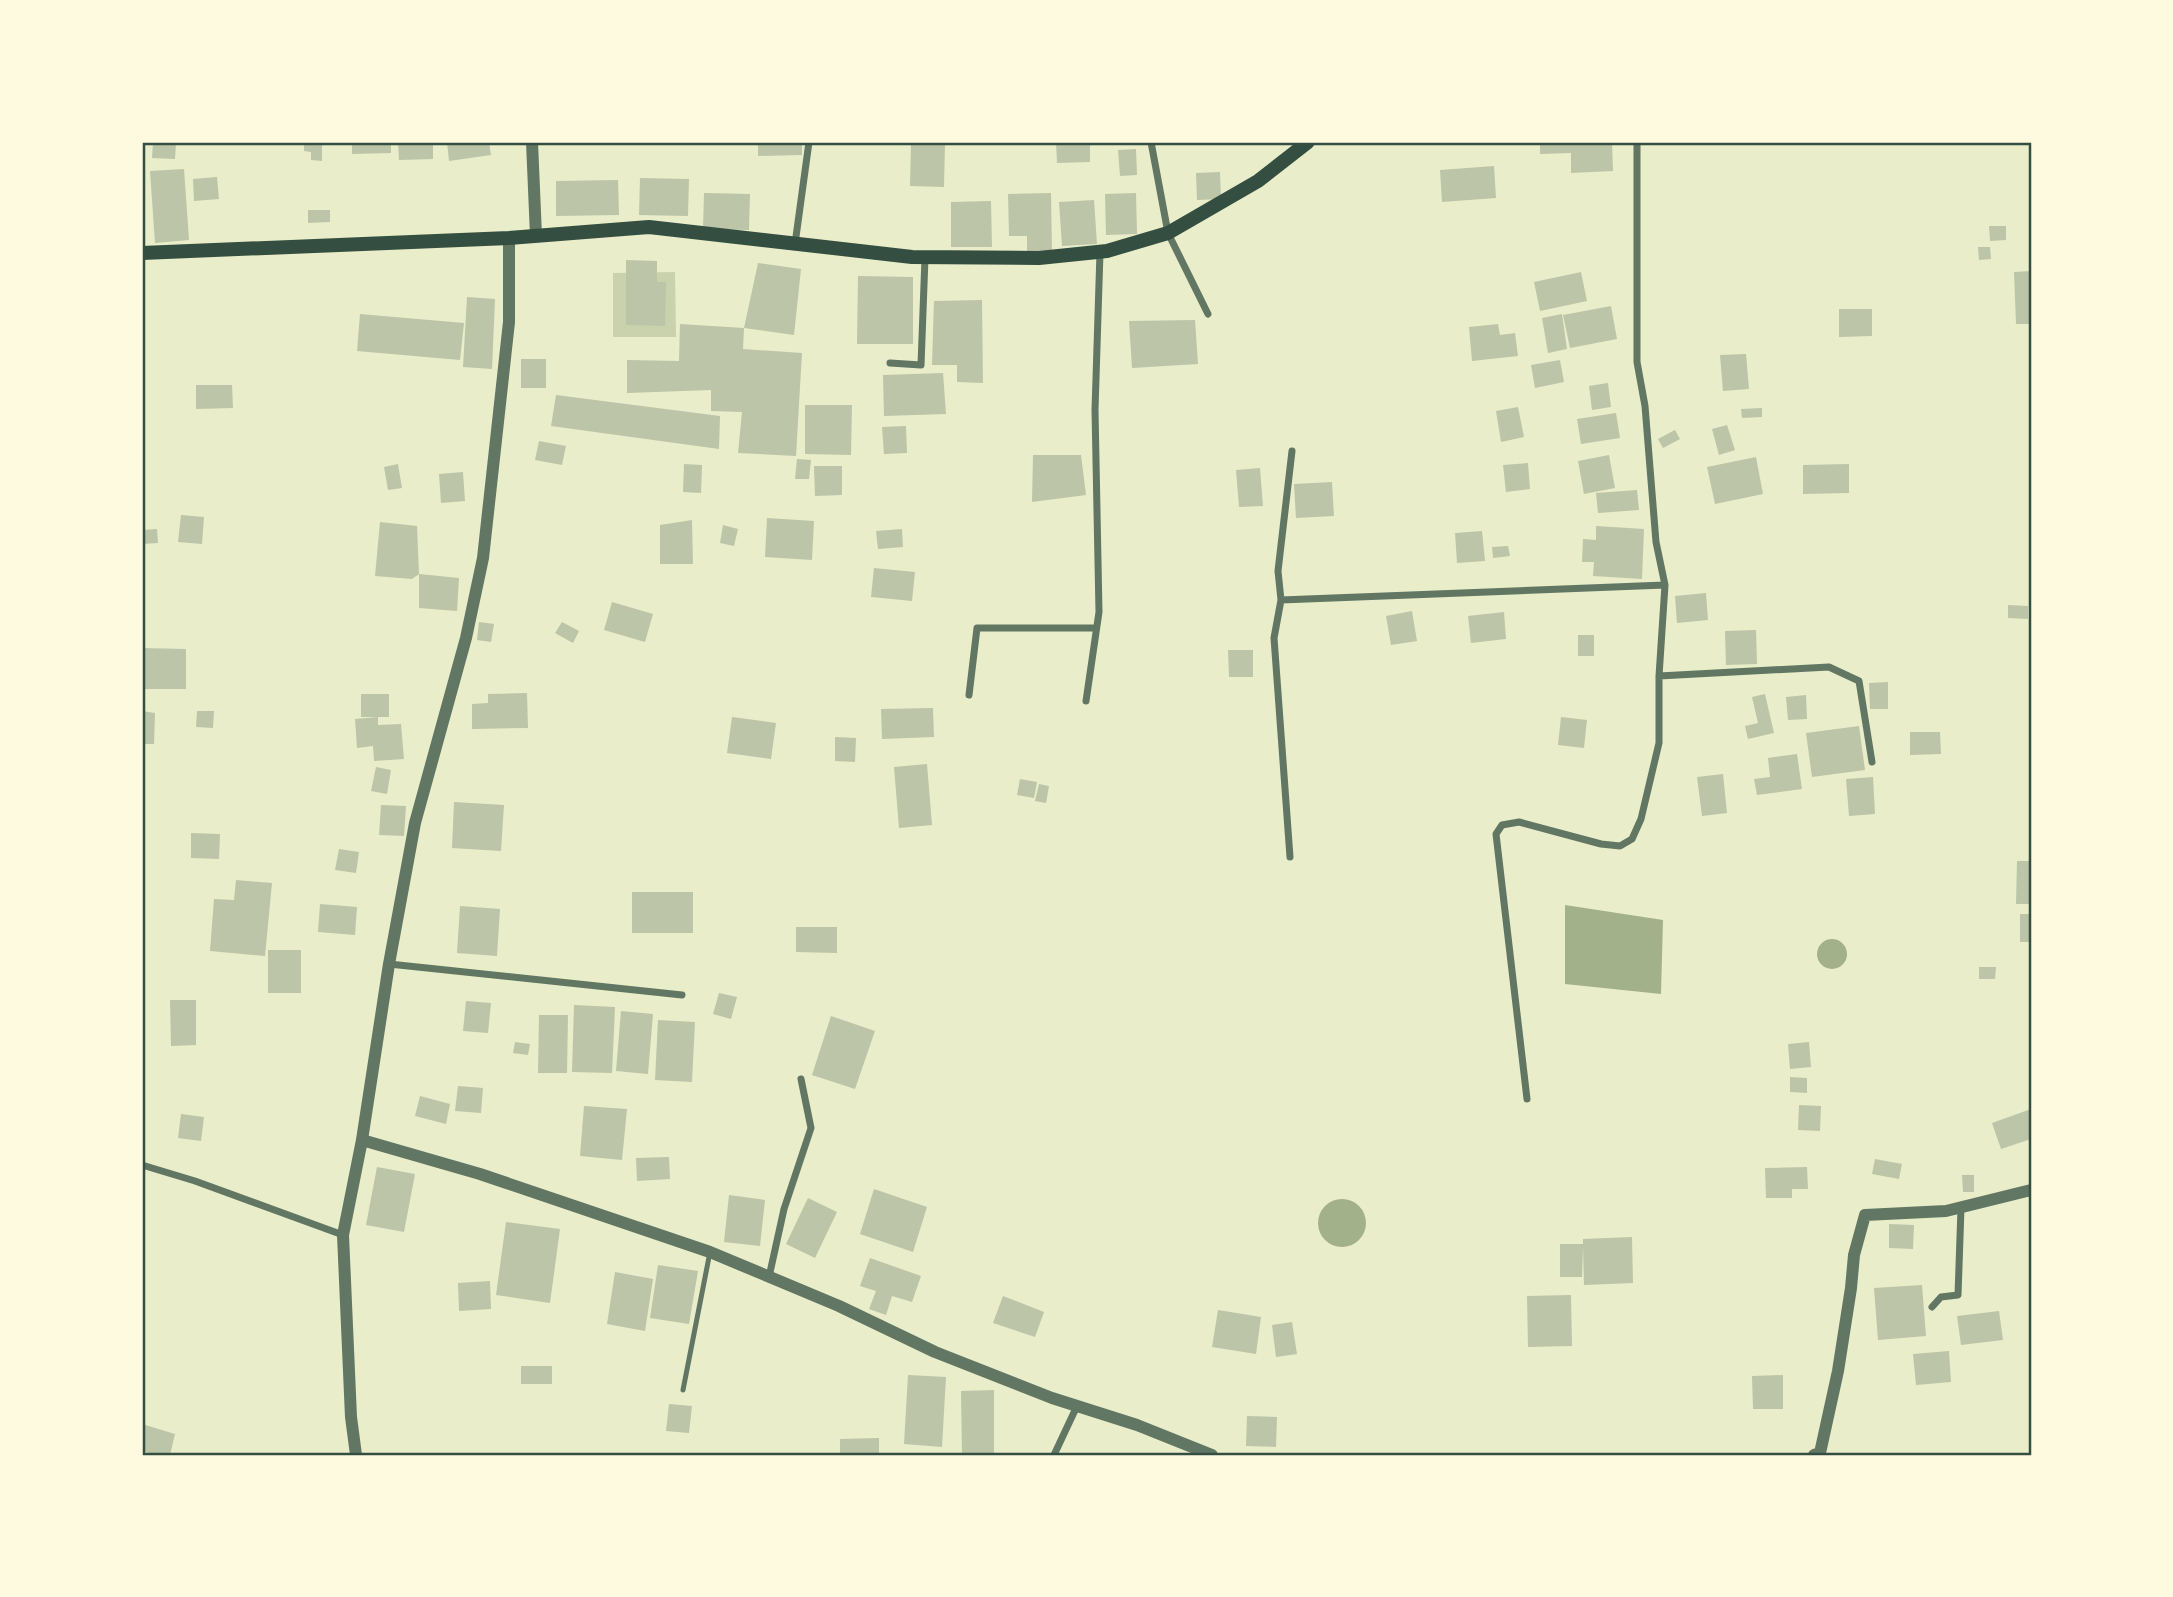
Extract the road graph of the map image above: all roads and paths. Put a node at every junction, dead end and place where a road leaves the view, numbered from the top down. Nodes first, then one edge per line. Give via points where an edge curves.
1 (532, 142) edge
2 (809, 142) edge
3 (1151, 142) edge
4 (1308, 142) edge
5 (1637, 142) edge
6 (1168, 233) junction
7 (536, 236) junction
8 (509, 238) junction
9 (795, 245) junction
10 (1100, 251) junction
11 (142, 253) edge
12 (925, 257) junction
13 (1208, 314) dead end
14 (890, 363) dead end
15 (1292, 451) dead end
16 (1665, 585) junction
17 (1281, 600) junction
18 (1096, 628) junction
19 (1659, 676) junction
20 (969, 695) dead end
21 (1086, 701) dead end
22 (1872, 762) dead end
23 (1290, 857) dead end
24 (389, 964) junction
25 (682, 995) dead end
26 (801, 1079) dead end
27 (1527, 1099) dead end
28 (362, 1140) junction
29 (142, 1165) edge
30 (2031, 1191) edge
31 (1961, 1208) junction
32 (343, 1235) junction
33 (710, 1252) junction
34 (769, 1277) junction
35 (1932, 1307) dead end
36 (682, 1390) dead end
37 (1077, 1406) junction
38 (356, 1455) edge
39 (1055, 1455) edge
40 (1212, 1455) edge
41 (1818, 1455) edge

1 - 7 street
2 - 9 street
3 - 6 street
4 - 6 main road via 1258,181
5 - 16 street via 1637,362 1656,542
6 - 10 main road
6 - 13 street
7 - 8 main road
7 - 9 main road via 649,227
8 - 11 main road
8 - 24 street via 509,323 483,558 415,823
9 - 12 main road
10 - 12 main road via 1039,258
10 - 18 street
12 - 14 street via 921,365
15 - 17 street via 1278,571
16 - 17 street
16 - 19 street
17 - 23 street via 1274,638
18 - 20 street via 977,628
18 - 21 street
19 - 22 street via 1829,667 1859,681
19 - 27 street via 1659,743 1641,820 1627,844 1613,847 1519,822 1502,825 1496,834
24 - 25 street
24 - 28 street
26 - 34 street via 811,1128 784,1209
28 - 32 street
28 - 33 street via 480,1174
29 - 32 street
30 - 31 street
31 - 35 street via 1958,1295 1941,1297
31 - 41 street via 1865,1215
32 - 38 street
33 - 34 street
33 - 36 lane
34 - 37 street via 935,1352
37 - 39 street
37 - 40 street

